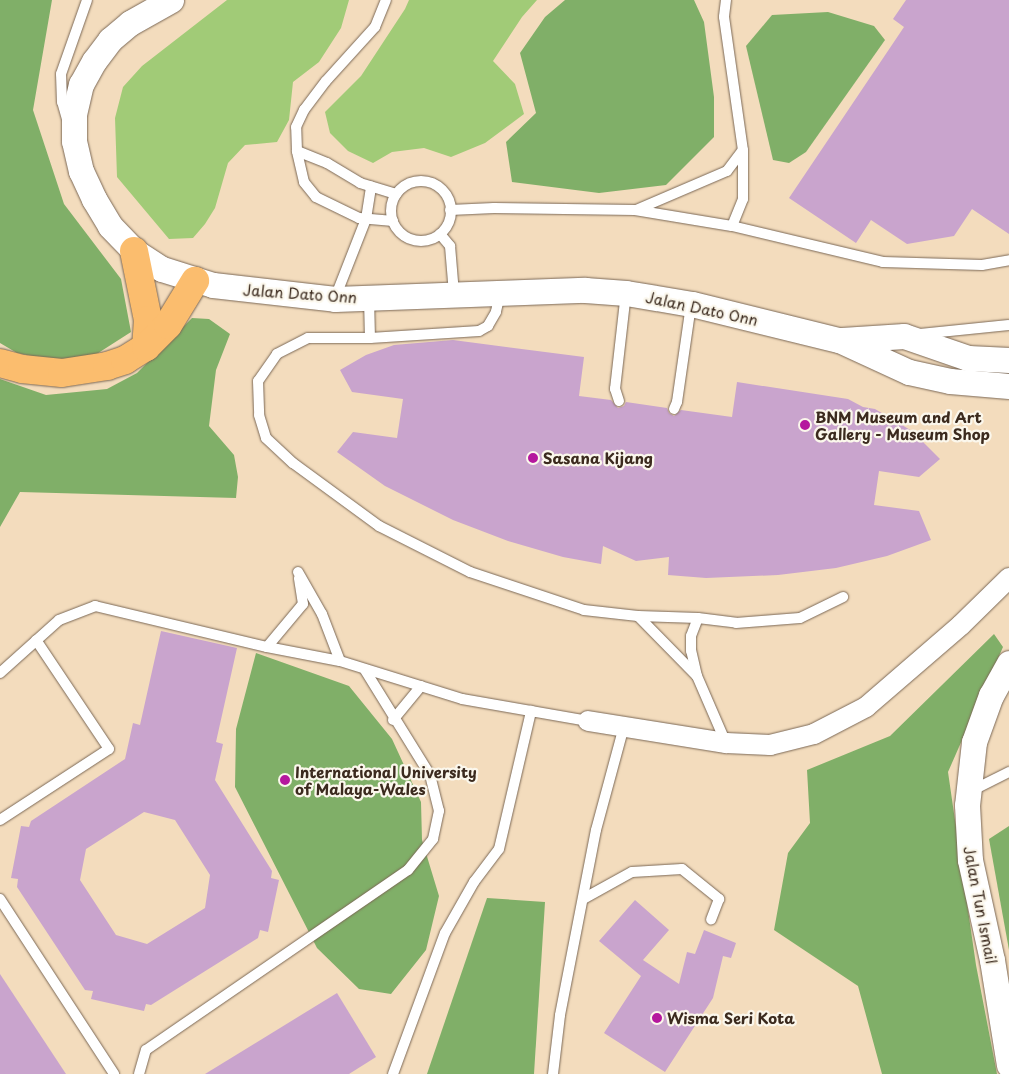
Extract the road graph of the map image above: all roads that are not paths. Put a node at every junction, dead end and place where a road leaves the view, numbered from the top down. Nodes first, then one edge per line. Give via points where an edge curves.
1 (87, 0) edge
2 (171, 0) edge
3 (386, 0) edge
4 (726, 0) edge
5 (144, 7) edge
6 (74, 141) junction
7 (743, 150) junction
8 (298, 151) junction
9 (371, 186) junction
10 (396, 194) junction
11 (450, 210) junction
12 (635, 210) junction
13 (366, 219) junction
14 (393, 221) junction
15 (732, 226) junction
16 (440, 234) junction
17 (134, 251) junction
18 (1009, 260) edge
19 (195, 281) junction
20 (626, 293) junction
21 (500, 294) junction
22 (455, 296) junction
23 (369, 298) junction
24 (335, 299) junction
25 (692, 304) junction
26 (1009, 325) edge
27 (904, 336) junction
28 (370, 338) junction
29 (839, 340) junction
30 (146, 347) junction
31 (1009, 360) edge
32 (1, 364) edge
33 (1003, 390) edge
34 (619, 401) dead end
35 (674, 409) dead end
36 (1009, 578) edge
37 (843, 597) dead end
38 (638, 616) junction
39 (698, 618) junction
40 (36, 640) junction
41 (267, 647) junction
42 (340, 661) junction
43 (1009, 663) edge
44 (365, 670) junction
45 (0, 673) edge
46 (697, 676) junction
47 (421, 686) junction
48 (532, 711) junction
49 (394, 720) junction
50 (588, 721) joint
51 (624, 726) junction
52 (726, 743) junction
53 (1009, 772) edge
54 (968, 793) junction
55 (0, 820) edge
56 (0, 899) edge
57 (583, 899) junction
58 (711, 920) dead end
59 (1009, 1064) edge
60 (114, 1074) edge
61 (139, 1074) edge
62 (393, 1074) edge
63 (553, 1074) edge

1 - 6 lane via 61,74 62,102
2 - 5 street, Jalan Dato Onn
3 - 8 lane via 375,27 304,110 296,127
4 - 7 lane via 724,17
5 - 6 street, Jalan Dato Onn via 110,40 81,84 74,114
6 - 17 street, Jalan Dato Onn via 81,171 94,199 110,226
7 - 12 lane via 727,171
7 - 15 lane via 743,199
8 - 9 lane
8 - 13 lane via 304,182 316,197
9 - 10 lane
9 - 13 lane
10 - 11 lane via 412,183 432,184 447,198
10 - 14 lane via 392,202
11 - 12 lane
11 - 16 lane via 446,227
12 - 15 lane
13 - 14 lane
13 - 24 lane
14 - 16 lane via 397,229 412,240 426,240
15 - 18 lane via 884,262 982,265
16 - 22 lane via 450,246
17 - 19 street, Jalan Dato Onn via 162,269
17 - 30 highway via 148,320
19 - 24 street, Jalan Dato Onn via 222,287
19 - 30 highway via 168,325
20 - 21 street, Jalan Dato Onn via 585,290
20 - 25 street, Jalan Dato Onn
20 - 34 lane via 615,389
21 - 22 street, Jalan Dato Onn
21 - 28 lane via 496,312 488,326 479,331
22 - 23 street, Jalan Dato Onn
23 - 24 street, Jalan Dato Onn
23 - 28 lane
25 - 29 street, Jalan Dato Onn
25 - 35 lane via 678,402
26 - 27 lane
27 - 29 street, Jalan Dato Onn
27 - 31 street, Jalan Dato Onn via 968,358
28 - 38 lane via 308,338 277,354 258,381 259,415 266,438 293,463 379,526 470,572 584,610
29 - 33 street, Jalan Dato Onn via 909,372
30 - 32 highway via 125,360 87,370 38,372
36 - 52 street via 961,625 866,707 814,734 770,745
37 - 39 lane via 800,618 736,623
38 - 39 lane
38 - 46 lane
39 - 46 lane via 691,636
40 - 41 lane via 60,620 95,606
40 - 45 lane
40 - 55 lane via 109,749
41 - 42 lane
41 - 42 lane via 303,604 298,572 322,614
42 - 44 lane
43 - 54 street, Jalan Tun Ismail via 992,695 974,742
44 - 47 lane
44 - 49 lane
46 - 52 lane
47 - 48 lane via 462,699
47 - 49 lane
48 - 50 lane
48 - 62 lane via 499,849 474,882 445,933
49 - 61 lane via 430,775 439,811 433,839 408,870 146,1050
50 - 51 street
51 - 52 street
51 - 57 lane via 596,830
53 - 54 lane
54 - 59 street, Jalan Tun Ismail via 970,860 992,960
56 - 60 lane
57 - 58 lane via 632,872 682,869 718,899
57 - 63 lane via 560,1015

